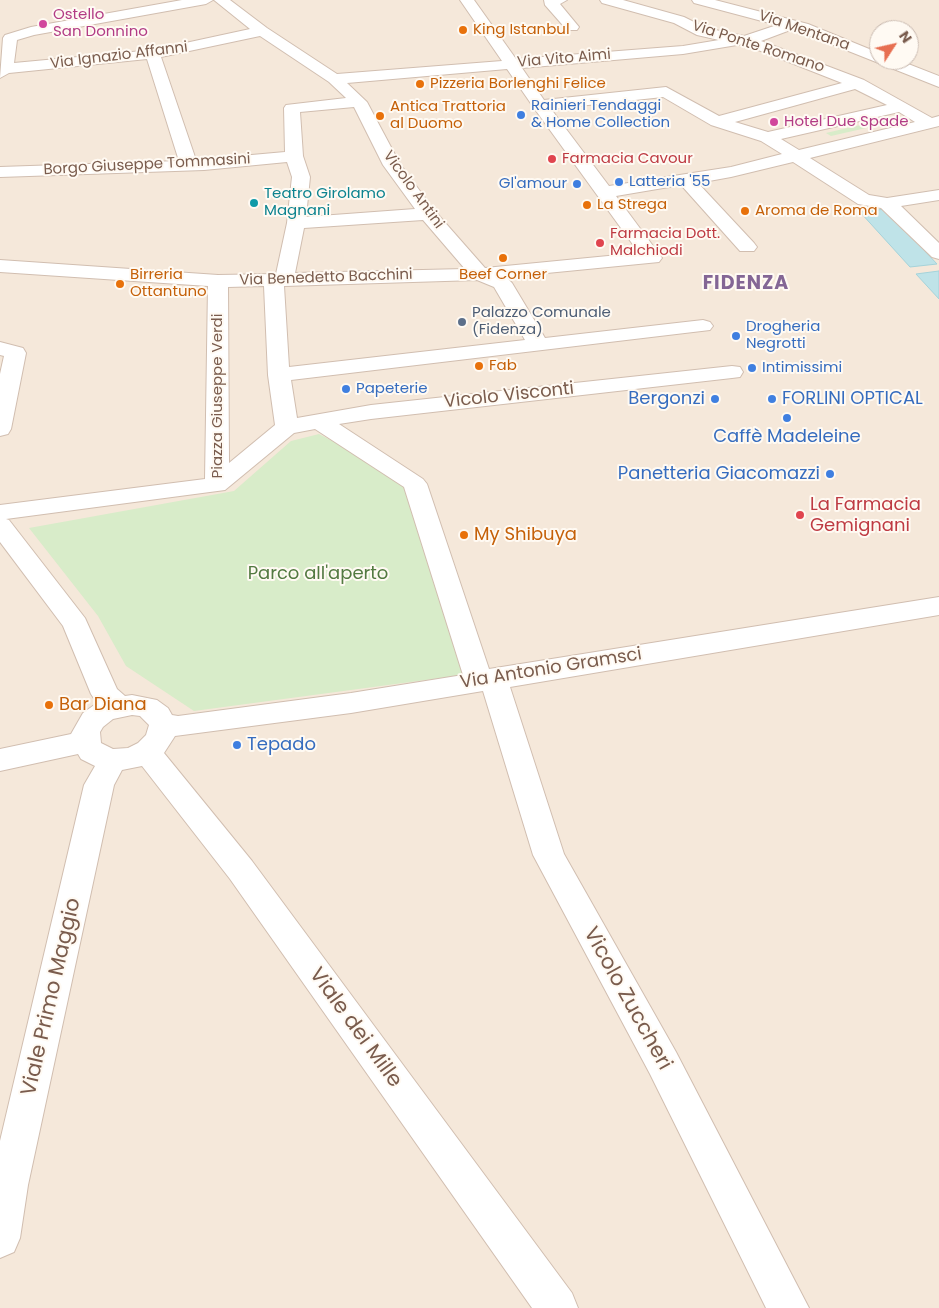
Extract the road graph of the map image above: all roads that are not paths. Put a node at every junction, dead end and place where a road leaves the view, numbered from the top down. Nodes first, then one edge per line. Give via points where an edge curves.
1 (206, 0) edge
2 (221, 0) edge
3 (467, 0) edge
4 (560, 0) edge
5 (607, 0) edge
6 (699, 0) edge
7 (161, 4) edge
8 (792, 24) junction
9 (2, 27) edge
10 (572, 27) dead end
11 (262, 31) junction
12 (21, 34) junction
13 (744, 40) junction
14 (154, 54) junction
15 (869, 54) edge
16 (511, 64) junction
17 (909, 70) edge
18 (2, 71) edge
19 (334, 79) junction
20 (939, 82) edge
21 (858, 83) junction
22 (359, 102) junction
23 (540, 105) junction
24 (901, 107) junction
25 (717, 122) junction
26 (934, 122) edge
27 (768, 137) junction
28 (294, 156) junction
29 (797, 156) junction
30 (189, 165) junction
31 (0, 172) edge
32 (686, 180) junction
33 (606, 192) junction
34 (939, 195) edge
35 (887, 203) junction
36 (428, 214) junction
37 (296, 223) junction
38 (747, 247) dead end
39 (939, 253) edge
40 (0, 266) edge
41 (480, 274) junction
42 (279, 280) junction
43 (218, 281) junction
44 (702, 326) dead end
45 (537, 343) junction
46 (0, 348) edge
47 (732, 372) dead end
48 (279, 375) junction
49 (320, 422) junction
50 (287, 427) junction
51 (0, 429) edge
52 (217, 485) junction
53 (0, 512) edge
54 (0, 525) edge
55 (939, 606) edge
56 (486, 679) junction
57 (118, 706) junction
58 (156, 738) junction
59 (85, 742) junction
60 (0, 760) edge
61 (113, 760) junction
62 (0, 1238) edge
63 (557, 1308) edge
64 (788, 1308) edge

1 - 7 street
2 - 11 street, Vicolo Antini
3 - 16 street
4 - 10 street via 550,2
5 - 13 street, Via Ponte Romano via 678,20 702,32
6 - 8 street, Via Mentana
7 - 12 street
8 - 13 street, Via Vito Aimi
8 - 15 street, Via Mentana
9 - 12 street
11 - 14 street, Via Ignazio Affanni
11 - 19 street, Vicolo Antini
12 - 18 street via 10,38
13 - 16 street, Via Vito Aimi via 683,50
13 - 21 street, Via Ponte Romano
14 - 18 street, Via Ignazio Affanni
14 - 30 street
16 - 19 street, Via Vito Aimi
16 - 23 street
17 - 20 street
19 - 22 street, Vicolo Antini
21 - 24 street, Via Ponte Romano
21 - 25 street
22 - 28 street via 292,108
22 - 36 street, Vicolo Antini via 392,165
23 - 25 street via 666,92
23 - 33 street
24 - 26 street, Via Ponte Romano
24 - 27 street
25 - 27 street
26 - 29 street
27 - 29 street
28 - 30 street, Borgo Giuseppe Tommasini
28 - 37 street via 301,177
29 - 32 street
29 - 35 street via 864,200
30 - 31 street, Borgo Giuseppe Tommasini
32 - 33 street
32 - 38 street
33 - 41 street, Via Benedetto Bacchini via 652,258
34 - 35 street
35 - 39 street
36 - 37 street
36 - 41 street, Vicolo Antini
37 - 42 street
40 - 43 street, Via Benedetto Bacchini
41 - 42 street, Via Benedetto Bacchini
41 - 45 street via 502,283
42 - 43 street, Via Benedetto Bacchini
42 - 48 street
43 - 52 street, Piazza Giuseppe Verdi
44 - 45 street
45 - 48 street
46 - 51 street via 14,353
47 - 49 street, Vicolo Visconti via 371,412
48 - 50 street
49 - 50 street, Vicolo Visconti
49 - 56 street, Vicolo Zuccheri via 415,484
50 - 52 street, Piazza Giuseppe Verdi
52 - 53 street
54 - 57 street via 75,624 105,694
55 - 56 street, Via Antonio Gramsci
56 - 58 street, Via Antonio Gramsci via 351,703 178,726
56 - 64 street, Vicolo Zuccheri via 548,855 663,1063
57 - 58 street via 147,707 158,714
57 - 59 street via 93,720 86,731
58 - 61 street via 132,758
58 - 63 street, Viale dei Mille via 160,770 241,870
59 - 60 street
59 - 61 street via 100,757
61 - 62 street, Viale Primo Maggio via 97,794 9,1185

